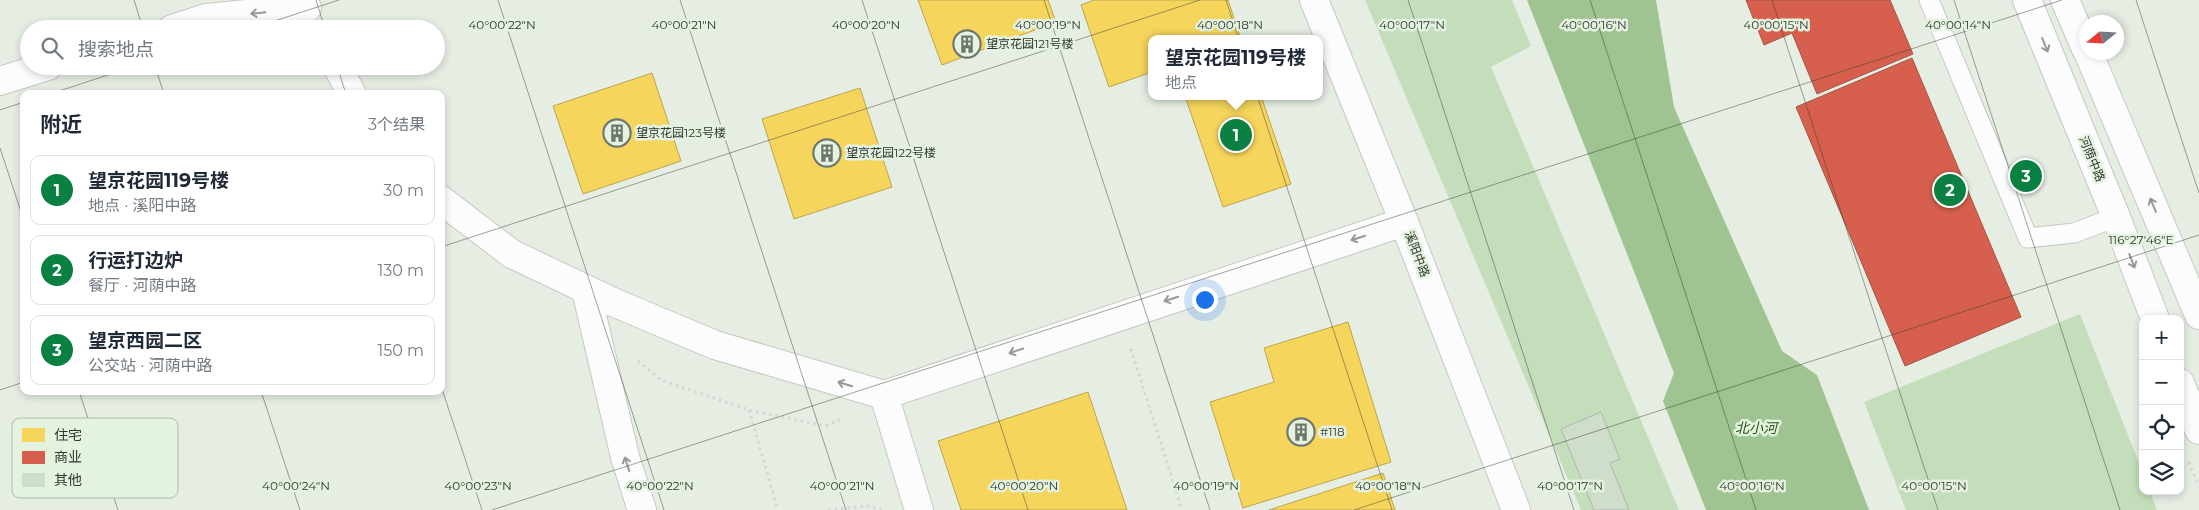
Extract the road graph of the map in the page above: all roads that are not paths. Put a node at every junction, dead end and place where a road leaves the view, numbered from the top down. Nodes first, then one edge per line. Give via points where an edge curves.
1 (1314, 0) edge
2 (1929, 0) edge
3 (2027, 0) edge
4 (2065, 0) edge
5 (309, 12) edge
6 (200, 20) edge
7 (2079, 32) edge
8 (2091, 60) edge
9 (20, 75) edge
10 (342, 75) edge
11 (0, 81) edge
12 (350, 90) edge
13 (445, 203) edge
14 (2116, 217) junction
15 (1404, 222) junction
16 (586, 290) junction
17 (2153, 315) edge
18 (2199, 315) edge
19 (2184, 393) edge
20 (885, 397) junction
21 (2199, 430) edge
22 (642, 510) edge
23 (920, 510) edge
24 (1516, 510) edge

1 - 15 street, 溪阳中路
2 - 14 lane via 2028,238 2074,233
3 -> 14 street, 河荫中路
4 - 7 street
5 -> 6 street
18 -> 8 street
9 - 11 street
10 - 12 street
13 - 16 street via 512,254
14 -> 17 street, 河荫中路
15 -> 20 street
15 - 24 street, 溪阳中路
20 -> 16 street via 715,345
22 -> 16 street via 625,456
19 - 21 street
20 - 23 street

